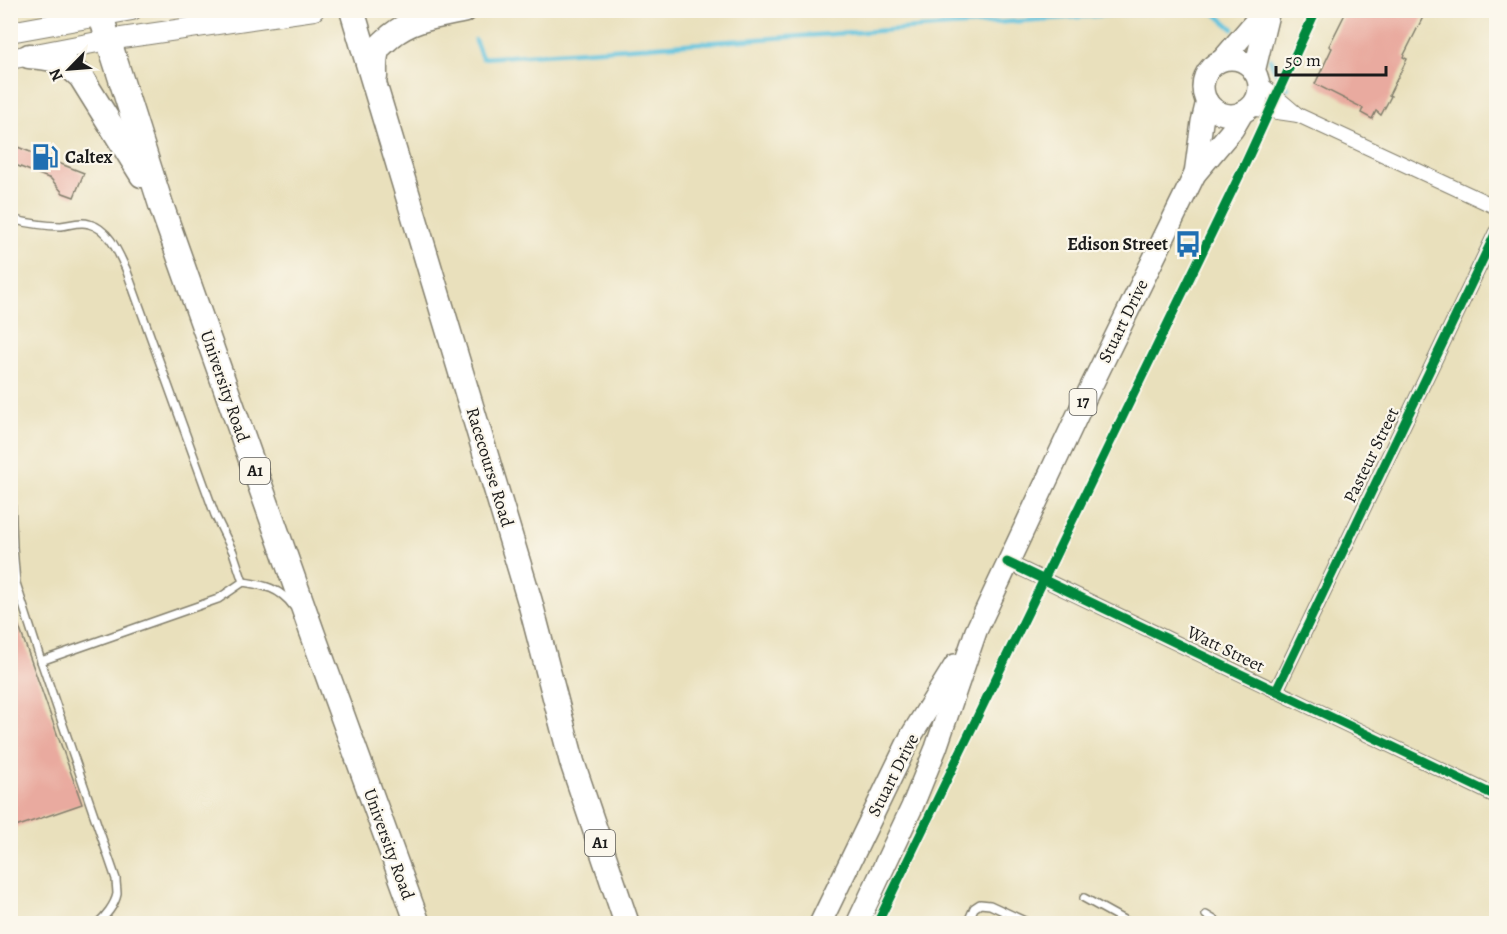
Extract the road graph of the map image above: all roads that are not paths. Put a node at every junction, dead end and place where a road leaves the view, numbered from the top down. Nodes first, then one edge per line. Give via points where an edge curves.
1 (132, 10) edge
2 (314, 10) edge
3 (352, 10) edge
4 (465, 10) edge
5 (1267, 10) edge
6 (100, 13) edge
7 (10, 32) edge
8 (108, 40) junction
9 (20, 57) edge
10 (1222, 60) junction
11 (1256, 76) junction
12 (375, 84) junction
13 (1207, 100) junction
14 (1246, 110) junction
15 (1298, 115) junction
16 (1195, 174) junction
17 (161, 205) junction
18 (1497, 207) edge
19 (10, 219) edge
20 (1497, 232) edge
21 (10, 470) edge
22 (1007, 562) junction
23 (243, 582) junction
24 (976, 631) junction
25 (312, 632) junction
26 (41, 661) junction
27 (1276, 691) junction
28 (1497, 796) edge
29 (1084, 898) dead end
30 (1206, 915) dead end
31 (860, 921) edge
32 (97, 924) edge
33 (418, 924) edge
34 (627, 924) edge
35 (820, 924) edge
36 (967, 924) edge
37 (1031, 924) edge
38 (1131, 924) edge
39 (1221, 924) edge

1 - 6 street
2 - 8 street
3 - 12 highway, Racecourse Road / A1
4 - 12 highway via 415,21 389,38 377,50
5 - 10 main road, 17
5 - 11 main road, 17
6 - 7 street
6 - 8 highway, University Road / A1
8 - 9 street
8 - 17 highway, University Road / A1
9 - 17 highway via 55,58 81,77
10 - 11 main road via 1240,61
10 - 13 main road, 17 via 1205,77
11 - 14 main road, 17 via 1257,96
11 - 15 street
12 - 34 highway, Racecourse Road / A1 via 530,602 572,762
13 - 14 main road via 1219,112 1235,114
13 - 16 main road, Stuart Drive / 17
14 - 15 street
14 - 16 main road, Stuart Drive
15 - 18 street
16 - 22 main road, Stuart Drive / 17
17 - 25 highway, University Road / A1
19 - 23 lane via 61,226 88,224 102,231 115,246
20 - 27 street, Pasteur Street
21 - 26 lane via 16,583
22 - 24 main road, Stuart Drive / 17
22 - 27 street, Watt Street
23 - 25 lane via 278,590
23 - 26 lane via 218,599
24 - 31 main road, Stuart Drive / 17 via 936,748
24 - 35 main road, Stuart Drive / 17 via 911,736
25 - 33 highway, University Road / A1
26 - 32 lane via 116,879 117,895
27 - 28 street, Watt Street
29 - 38 lane
30 - 39 lane
36 - 37 lane via 980,904

